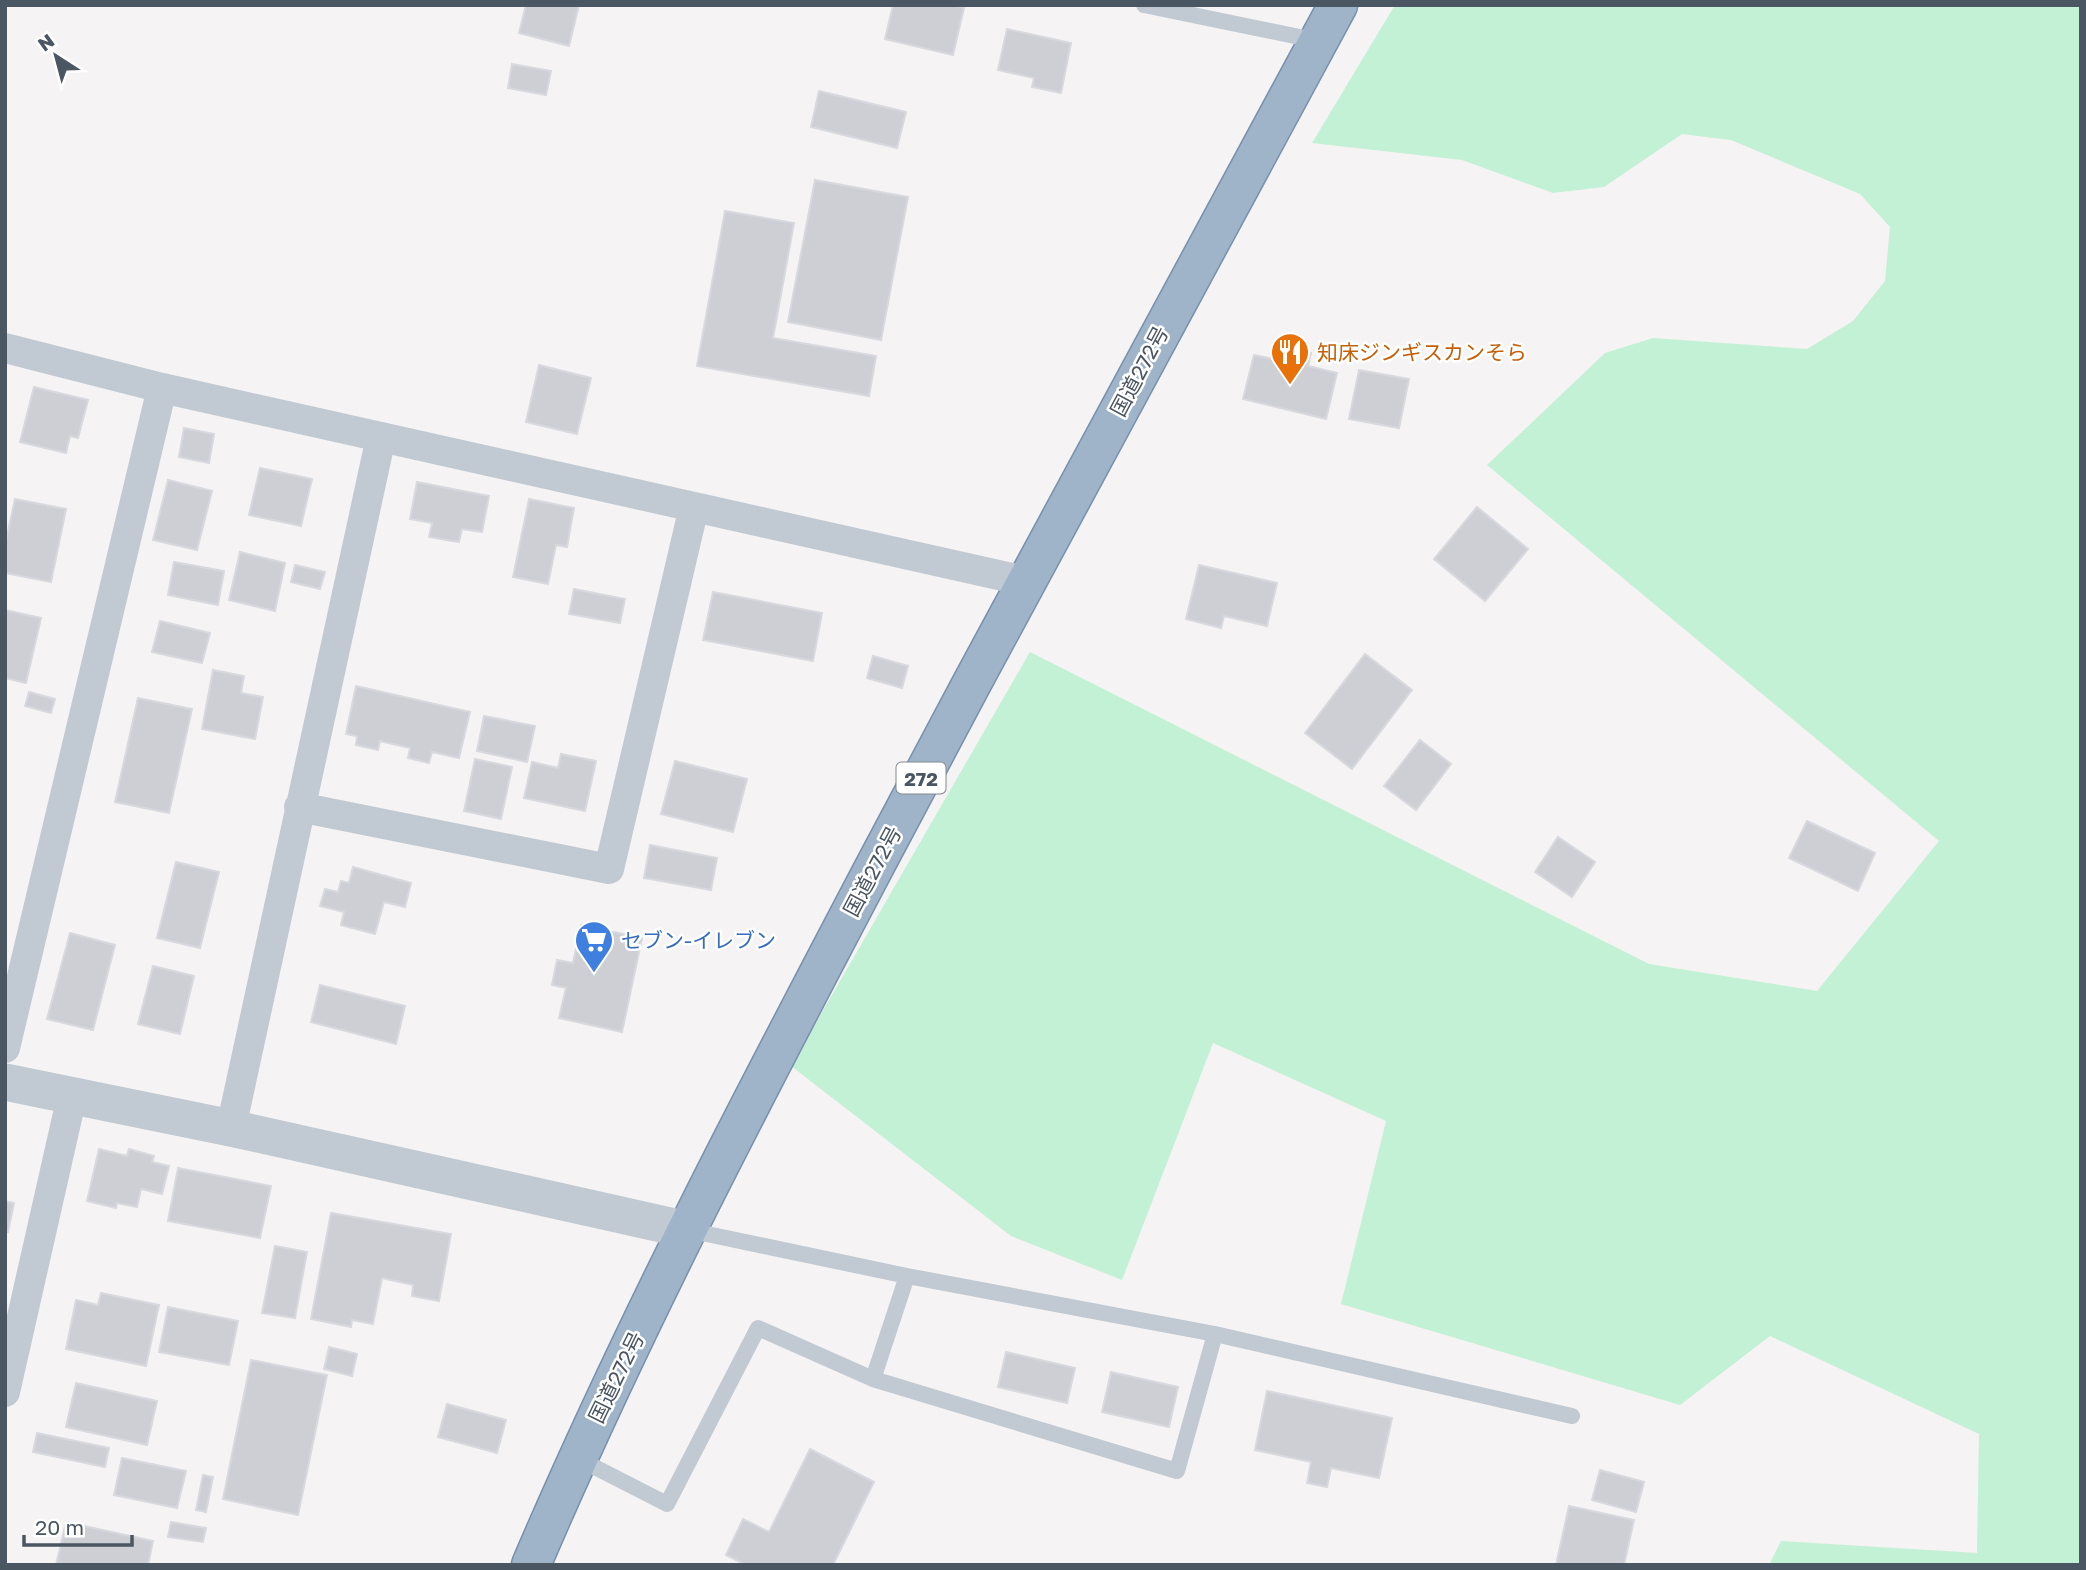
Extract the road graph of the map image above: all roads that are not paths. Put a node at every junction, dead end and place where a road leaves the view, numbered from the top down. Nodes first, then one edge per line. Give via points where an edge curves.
1 (1144, 5) edge
2 (1338, 5) edge
3 (1318, 41) junction
4 (5, 348) edge
5 (162, 388) junction
6 (381, 437) junction
7 (694, 507) junction
8 (1025, 581) junction
9 (299, 807) junction
10 (5, 1048) edge
11 (5, 1083) edge
12 (72, 1096) junction
13 (231, 1128) junction
14 (688, 1230) junction
15 (907, 1276) junction
16 (1215, 1335) junction
17 (873, 1379) junction
18 (5, 1392) edge
19 (1572, 1416) dead end
20 (576, 1458) junction
21 (531, 1565) edge

1 - 3 lane
2 - 3 highway, 国道272号 / 272
3 - 8 highway, 国道272号 / 272
4 - 5 street
5 - 6 street
5 - 10 street
6 - 7 street
6 - 9 street
7 - 8 street
7 - 9 street via 609,869
8 - 14 highway, 国道272号 / 272
9 - 13 street
11 - 12 street
12 - 13 street
12 - 18 street
13 - 14 street
14 - 15 lane
14 - 20 highway, 国道272号 / 272
15 - 16 lane
15 - 17 lane
16 - 17 lane via 1177,1471
16 - 19 lane
17 - 20 lane via 758,1328 667,1504
20 - 21 highway, 国道272号 / 272

